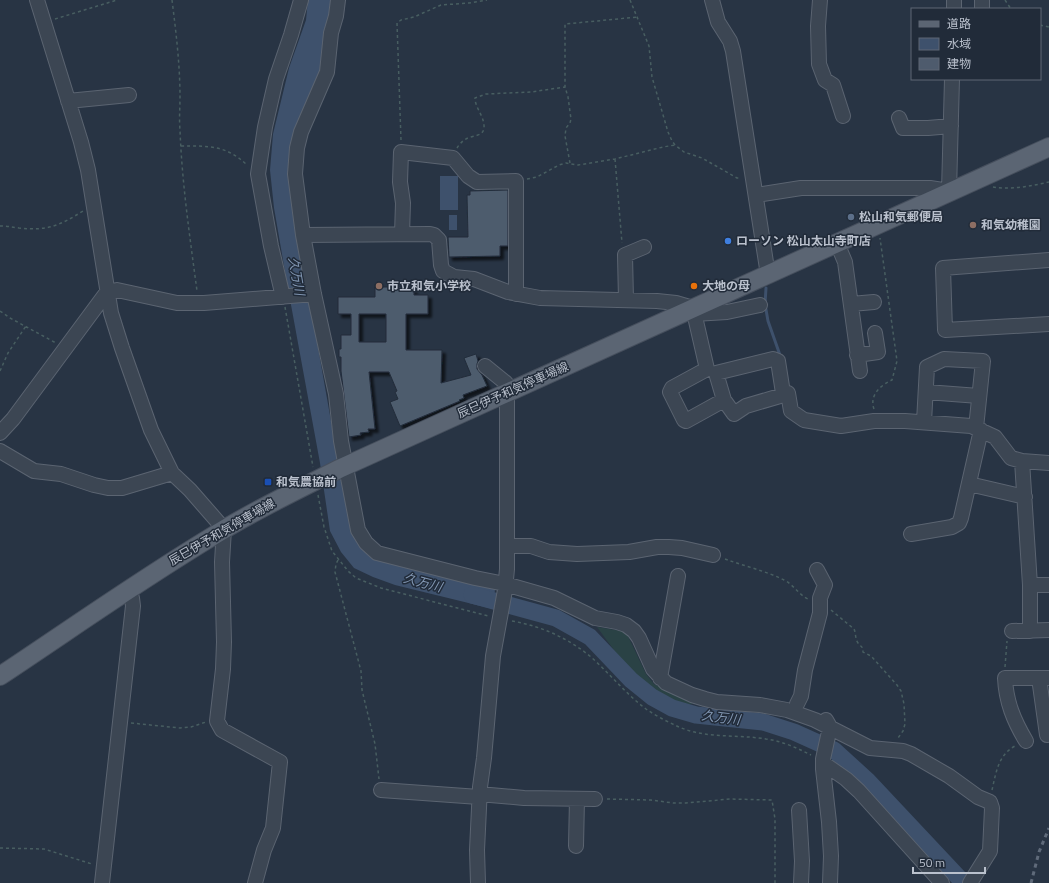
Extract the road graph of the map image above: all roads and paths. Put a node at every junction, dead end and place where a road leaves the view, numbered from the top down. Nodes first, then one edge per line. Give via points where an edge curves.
1 (37, 0) edge
2 (117, 0) edge
3 (172, 0) edge
4 (301, 0) edge
5 (338, 0) edge
6 (487, 0) edge
7 (630, 0) edge
8 (712, 0) edge
9 (820, 0) edge
10 (638, 17) junction
11 (44, 22) junction
12 (952, 80) edge
13 (565, 86) junction
14 (129, 95) dead end
15 (68, 101) junction
16 (843, 116) dead end
17 (899, 118) dead end
18 (951, 126) junction
19 (675, 145) junction
20 (181, 146) junction
21 (1049, 147) edge
22 (401, 152) junction
23 (453, 158) junction
24 (615, 159) junction
25 (570, 163) junction
26 (258, 174) junction
27 (753, 177) junction
28 (976, 179) junction
29 (516, 181) junction
30 (1049, 182) edge
31 (949, 191) junction
32 (756, 195) junction
33 (94, 206) junction
34 (878, 224) junction
35 (0, 226) edge
36 (402, 234) junction
37 (303, 235) junction
38 (837, 243) junction
39 (644, 247) dead end
40 (625, 255) junction
41 (1049, 260) edge
42 (768, 275) junction
43 (107, 292) junction
44 (516, 294) junction
45 (312, 295) junction
46 (284, 296) junction
47 (626, 300) junction
48 (874, 302) dead end
49 (199, 303) junction
50 (851, 304) junction
51 (760, 305) dead end
52 (0, 311) edge
53 (693, 311) junction
54 (1049, 324) edge
55 (26, 326) junction
56 (875, 333) dead end
57 (66, 348) junction
58 (858, 355) junction
59 (485, 366) dead end
60 (0, 371) edge
61 (711, 371) junction
62 (860, 371) dead end
63 (926, 392) junction
64 (507, 393) junction
65 (783, 393) junction
66 (980, 396) junction
67 (724, 400) junction
68 (878, 421) junction
69 (924, 422) junction
70 (979, 429) junction
71 (0, 433) edge
72 (0, 451) edge
73 (1022, 461) junction
74 (1049, 463) edge
75 (343, 467) junction
76 (172, 473) junction
77 (969, 484) junction
78 (1024, 497) junction
79 (224, 530) junction
80 (911, 534) dead end
81 (507, 546) junction
82 (713, 555) joint
83 (338, 560) dead end
84 (817, 570) dead end
85 (678, 576) dead end
86 (1030, 585) junction
87 (1049, 585) edge
88 (505, 587) junction
89 (127, 591) junction
90 (820, 604) junction
91 (1049, 630) edge
92 (1012, 631) joint
93 (1030, 631) junction
94 (0, 676) edge
95 (660, 678) junction
96 (1005, 678) junction
97 (1044, 678) edge
98 (797, 704) junction
99 (760, 705) junction
100 (217, 720) junction
101 (119, 722) junction
102 (830, 729) junction
103 (1047, 735) dead end
104 (1026, 741) joint
105 (887, 750) junction
106 (823, 761) junction
107 (381, 790) joint
108 (479, 796) junction
109 (577, 799) junction
110 (595, 799) joint
111 (990, 802) junction
112 (799, 810) dead end
113 (576, 846) dead end
114 (0, 848) edge
115 (103, 867) junction
116 (972, 880) edge
117 (102, 883) edge
118 (255, 883) edge
119 (478, 883) edge
120 (775, 883) edge
121 (801, 883) edge
122 (830, 883) edge
123 (942, 883) edge

1 - 11 street
2 - 11 path
3 - 20 path via 180,96
4 - 26 street via 276,79
5 - 37 street via 327,72 297,148 295,174
6 - 22 path via 441,5 397,23
7 - 10 path
8 - 27 street via 718,22 733,51
9 - 16 street via 820,64 825,80 833,85
10 - 13 path via 565,24
10 - 19 path via 649,46 652,77 668,132
11 - 15 street
12 - 18 street
13 - 23 path via 531,92 486,94 475,98 484,126 483,131 480,135 462,142
13 - 25 path via 571,119 565,136
14 - 15 street
15 - 33 street via 88,170
17 - 18 street via 902,128
18 - 31 street
19 - 24 path
19 - 27 path via 737,178
20 - 26 path via 222,148
20 - 49 path
21 - 28 main road, 辰巳伊予和気停車場線
22 - 23 street
22 - 36 street
23 - 29 street via 468,176 477,182
24 - 25 path via 578,165
24 - 40 path
25 - 29 path
26 - 46 street via 271,246
27 - 32 street
28 - 30 path via 983,186 1000,188 1034,186
28 - 31 main road, 辰巳伊予和気停車場線
29 - 44 street
31 - 32 street via 930,188 801,188
31 - 34 main road, 辰巳伊予和気停車場線
32 - 42 street
33 - 35 path via 52,227 37,229
33 - 43 street
34 - 38 main road, 辰巳伊予和気停車場線
34 - 68 path via 897,361 892,380 877,390 873,398 872,405
36 - 37 street
36 - 44 street via 430,234 437,237 440,243 441,265 447,274 474,279
37 - 45 street
38 - 42 main road, 辰巳伊予和気停車場線
38 - 50 street via 845,262
39 - 40 street
40 - 47 street
41 - 54 street via 943,268 945,330
42 - 53 main road, 辰巳伊予和気停車場線
43 - 49 street via 117,290 177,303
43 - 57 street
43 - 76 street via 122,348 151,430
44 - 47 street via 540,298
45 - 46 street
45 - 75 street via 336,394
46 - 49 street
47 - 53 street via 676,303
48 - 50 street
50 - 58 street
51 - 53 street via 727,312
52 - 55 path
53 - 61 street
53 - 64 main road, 辰巳伊予和気停車場線
55 - 57 path
55 - 60 path via 8,353
56 - 58 street via 878,352
57 - 71 street
58 - 62 street
59 - 64 street via 506,383
61 - 65 street via 774,358 778,361
61 - 67 street
61 - 67 street via 672,388 670,392 686,421
63 - 66 street
63 - 66 street via 927,367 944,359 983,361
63 - 69 street
64 - 75 main road, 辰巳伊予和気停車場線
64 - 81 street
65 - 67 street via 746,406 734,414
65 - 68 street via 788,393 791,411 804,420 841,426
66 - 70 street
68 - 69 street
69 - 70 street via 966,425
70 - 73 street via 995,437 1011,458
70 - 77 street
72 - 76 street via 34,470 62,474 108,488 122,488
73 - 74 street
73 - 78 street
75 - 79 main road, 辰巳伊予和気停車場線 via 268,504
75 - 88 street via 358,530 366,543 377,553
76 - 79 street
77 - 78 street
77 - 80 street via 959,523 952,527
78 - 86 street
79 - 89 main road, 辰巳伊予和気停車場線
79 - 100 street via 224,649
81 - 82 street via 531,546 549,552 576,554 629,552 668,547
81 - 88 street
82 - 90 path via 784,580 803,596
83 - 107 path via 335,572 361,671 362,690 375,744
84 - 90 street via 824,585
85 - 95 street
86 - 87 street
86 - 93 street
88 - 95 street via 554,598 595,618 626,625 634,630
88 - 108 street via 493,656
89 - 94 main road, 辰巳伊予和気停車場線
89 - 101 street via 132,598 133,606
90 - 98 street via 801,696
90 - 105 path via 854,629 863,652 871,656 900,691 904,704 905,724 903,731
91 - 93 street
92 - 93 street
92 - 96 path via 1007,631
95 - 99 street via 685,692 705,699
96 - 97 street
96 - 104 street via 1008,703
97 - 103 street
98 - 99 street
98 - 102 street via 827,722
99 - 102 street via 815,720
100 - 101 path via 180,728
100 - 118 street via 222,730 280,762 272,828
101 - 115 street
102 - 105 street via 870,748
102 - 106 street
104 - 111 path via 1004,754
105 - 111 street via 911,754 949,776 978,798
106 - 122 street via 831,856
106 - 123 street via 859,791
107 - 108 street
108 - 109 street
108 - 119 street
109 - 110 street
109 - 113 street
110 - 120 path via 673,803 730,799 772,800
111 - 116 street via 990,851
112 - 121 street
114 - 115 path via 44,849
115 - 117 street

